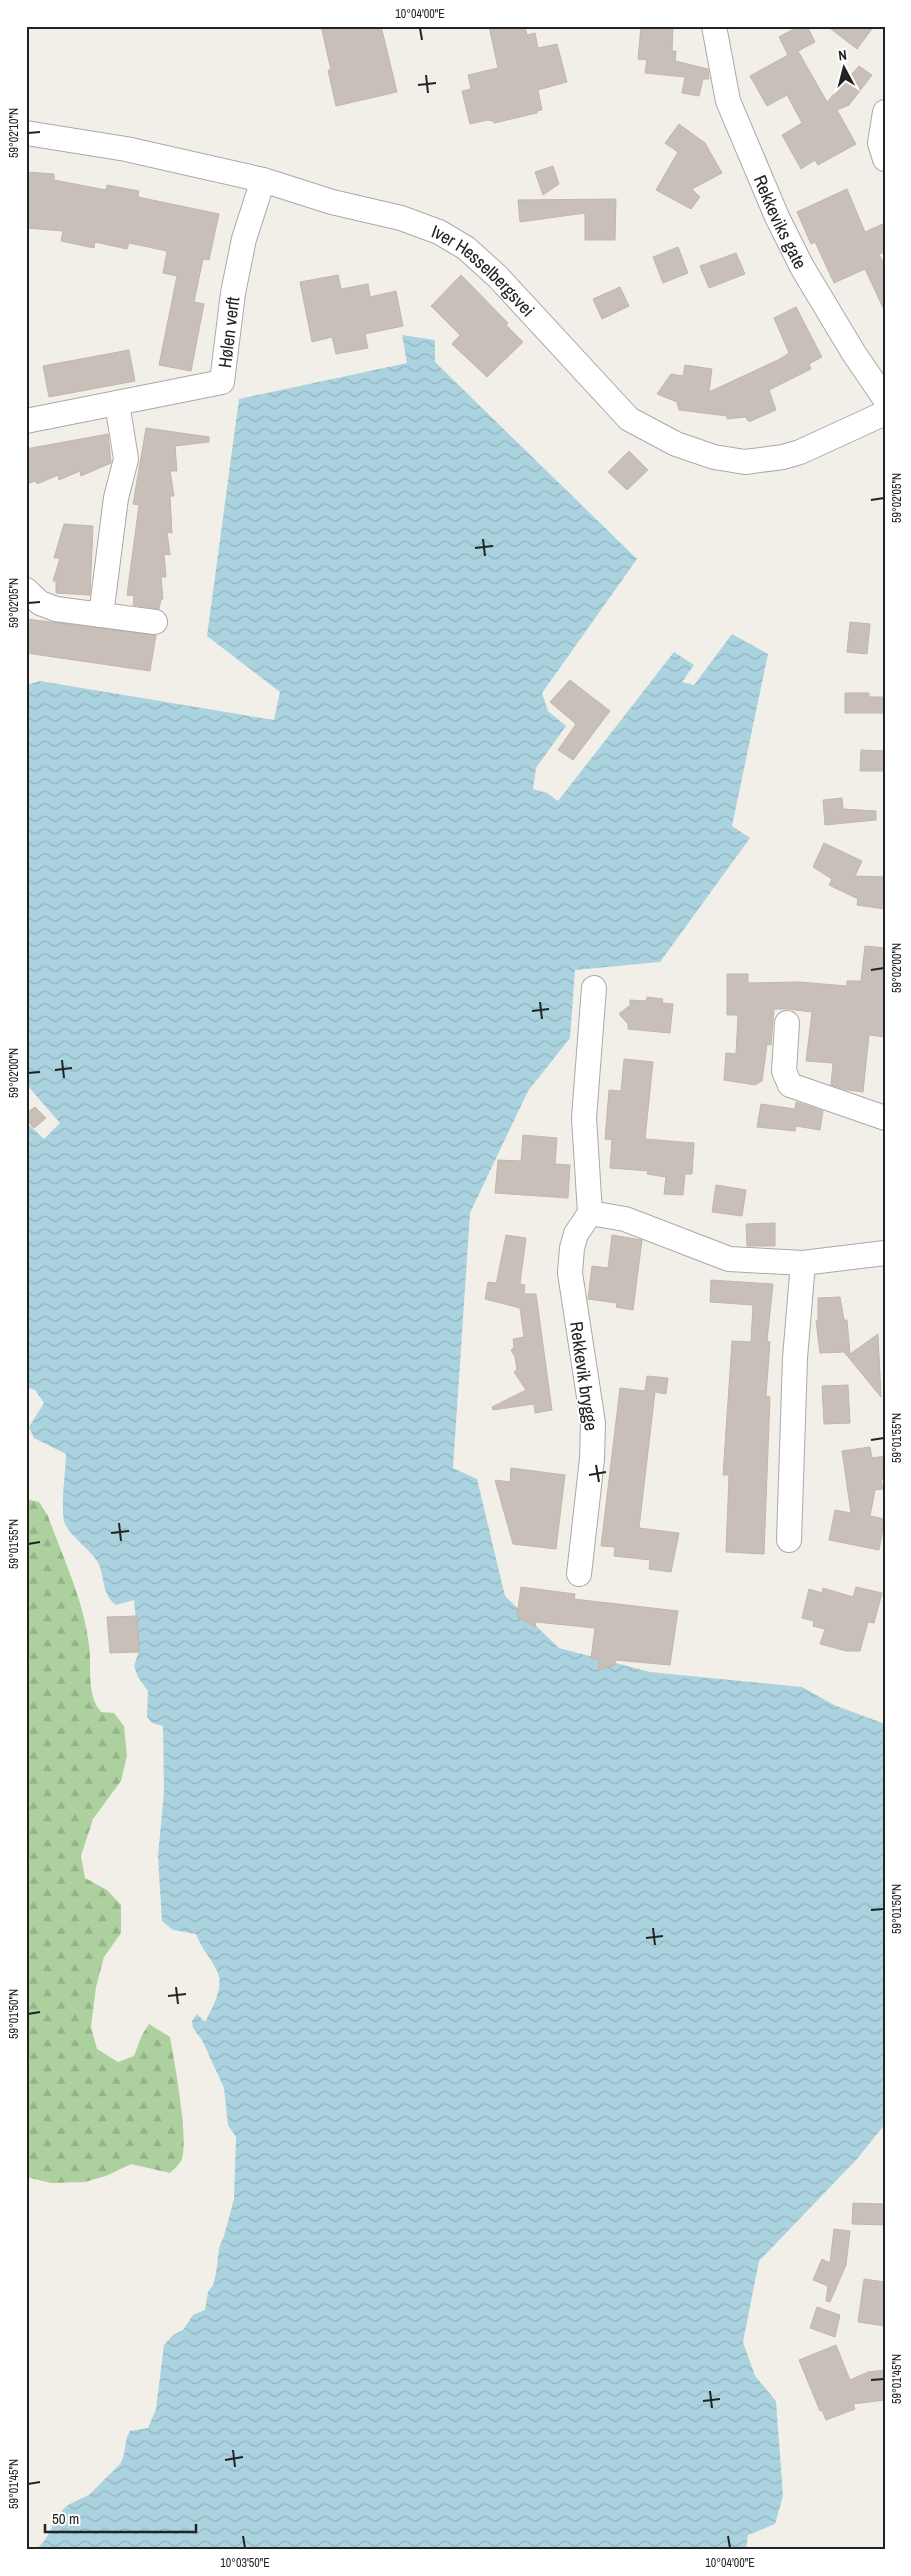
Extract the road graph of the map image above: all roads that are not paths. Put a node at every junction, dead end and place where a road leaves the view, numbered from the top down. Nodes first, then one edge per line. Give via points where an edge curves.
1 (714, 26) edge
2 (885, 112) edge
3 (26, 133) edge
4 (885, 159) edge
5 (262, 180) junction
6 (885, 400) edge
7 (117, 403) junction
8 (885, 413) edge
9 (26, 421) edge
10 (26, 590) edge
11 (101, 615) junction
12 (155, 622) dead end
13 (594, 988) dead end
14 (788, 1023) dead end
15 (885, 1118) edge
16 (590, 1213) junction
17 (885, 1253) edge
18 (803, 1263) junction
19 (789, 1540) dead end
20 (579, 1574) dead end

1 - 6 street, Rekkeviks gate via 728,101 776,217 802,267
2 - 4 street via 880,143
3 - 5 street, Iver Hesselbergsvei via 126,149
5 - 7 street, Hølen verft via 244,239 233,293 222,382
5 - 8 street, Iver Hesselbergsvei via 332,202 401,218 439,232 466,248 498,277 629,419 676,444 714,457 745,462 765,461 800,452
7 - 9 street, Hølen verft
7 - 11 street via 126,459 116,498
10 - 11 street via 40,603 56,609
11 - 12 street
13 - 16 street via 584,1118
14 - 15 street via 784,1071 790,1084
16 - 18 street via 625,1219 729,1259
16 - 20 street, Rekkevik brygge via 576,1234 570,1273 593,1423
17 - 18 street
18 - 19 street via 795,1358

